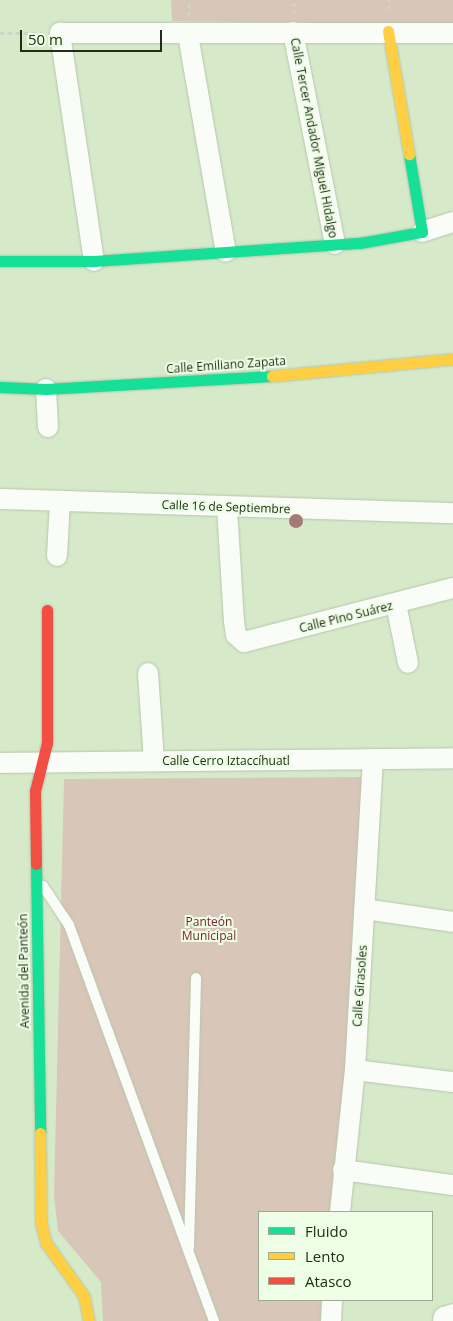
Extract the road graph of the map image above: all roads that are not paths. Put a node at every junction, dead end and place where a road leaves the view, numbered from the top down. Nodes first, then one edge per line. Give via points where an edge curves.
1 (388, 31) junction
2 (293, 32) junction
3 (453, 33) edge
4 (188, 35) junction
5 (453, 222) edge
6 (422, 232) junction
7 (335, 244) junction
8 (226, 252) junction
9 (0, 261) edge
10 (94, 261) junction
11 (453, 359) edge
12 (0, 387) edge
13 (46, 389) junction
14 (48, 427) dead end
15 (0, 498) edge
16 (60, 501) junction
17 (227, 508) junction
18 (453, 513) edge
19 (57, 556) dead end
20 (453, 588) edge
21 (396, 604) junction
22 (47, 610) dead end
23 (408, 663) dead end
24 (148, 673) dead end
25 (453, 758) edge
26 (373, 760) junction
27 (154, 761) junction
28 (0, 763) edge
29 (43, 764) junction
30 (37, 877) junction
31 (365, 909) junction
32 (453, 922) edge
33 (196, 978) dead end
34 (354, 1070) junction
35 (453, 1082) edge
36 (344, 1170) junction
37 (453, 1185) edge
38 (340, 1211) edge
39 (189, 1252) junction
40 (332, 1301) edge
41 (89, 1321) edge
42 (214, 1321) edge
43 (331, 1321) edge

1 - 2 street
1 - 3 street
1 - 6 street
2 - 4 street
2 - 7 street, Calle Tercer Andador Miguel Hidalgo
4 - 8 street
4 - 10 street via 60,34
5 - 6 street
6 - 7 street
7 - 8 street
8 - 10 street
9 - 10 street
11 - 13 street, Calle Emiliano Zapata via 204,382
12 - 13 street, Calle Emiliano Zapata
13 - 14 street
15 - 16 street, Calle 16 de Septiembre
16 - 17 street, Calle 16 de Septiembre
16 - 19 street
17 - 18 street, Calle 16 de Septiembre
17 - 21 street, Calle Pino Suárez via 234,621 239,640 254,640
20 - 21 street, Calle Pino Suárez
21 - 23 street
22 - 29 street, Avenida del Panteón via 47,743
24 - 27 street
25 - 26 street, Calle Cerro Iztaccíhuatl
26 - 27 street, Calle Cerro Iztaccíhuatl
26 - 31 street, Calle Girasoles
27 - 29 street, Calle Cerro Iztaccíhuatl
28 - 29 street, Calle Cerro Iztaccíhuatl
29 - 30 street, Avenida del Panteón via 35,791
30 - 39 lane via 69,925
30 - 41 street, Avenida del Panteón via 41,1222 46,1243 84,1296
31 - 32 street
31 - 34 street, Calle Girasoles
33 - 39 lane
34 - 35 street
34 - 36 street, Calle Girasoles
36 - 37 street
36 - 38 street, Calle Girasoles
39 - 42 lane
40 - 43 street

